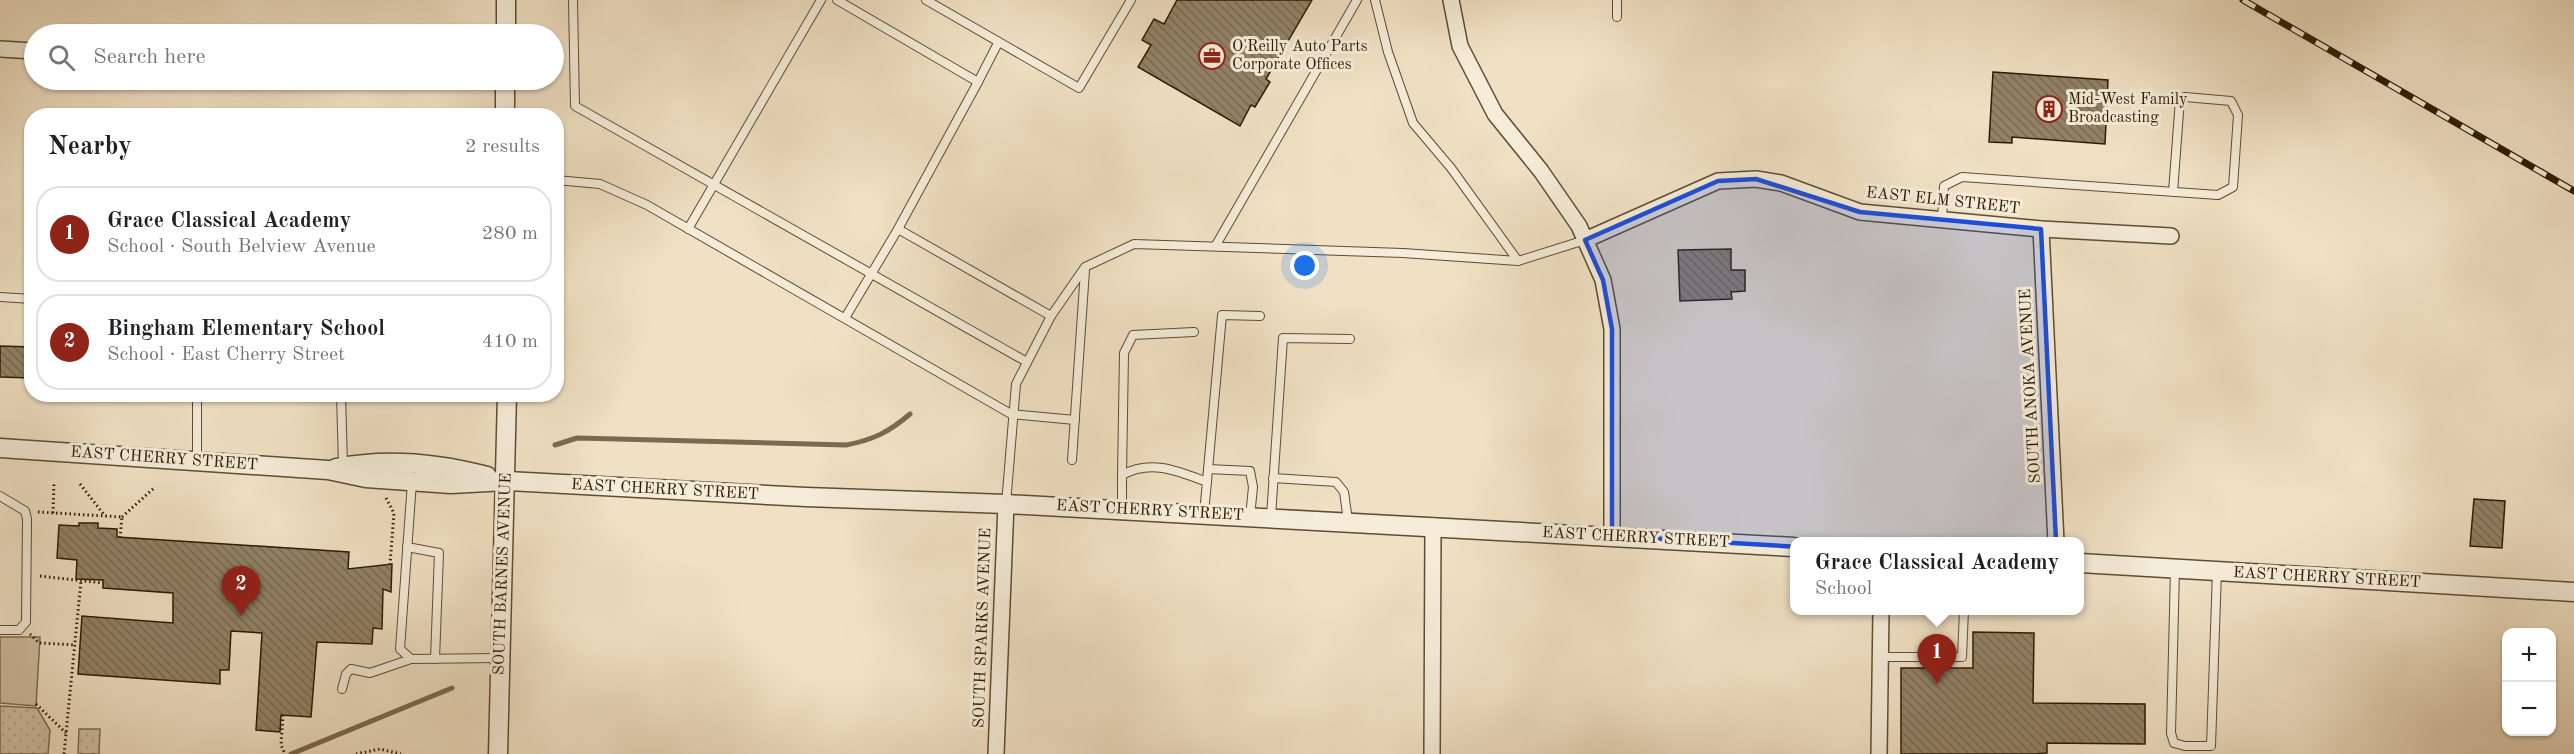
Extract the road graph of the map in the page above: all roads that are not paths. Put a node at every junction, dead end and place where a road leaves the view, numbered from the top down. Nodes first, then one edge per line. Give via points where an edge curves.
1 (506, 0) edge
2 (573, 0) edge
3 (821, 0) edge
4 (837, 0) edge
5 (926, 0) edge
6 (1131, 0) edge
7 (1357, 0) edge
8 (1375, 0) edge
9 (1451, 0) edge
10 (1617, 0) edge
11 (1617, 17) dead end
12 (506, 24) edge
13 (998, 43) junction
14 (0, 49) edge
15 (24, 50) edge
16 (978, 82) junction
17 (505, 90) edge
18 (505, 108) edge
19 (564, 181) edge
20 (714, 185) junction
21 (2173, 192) junction
22 (1942, 219) junction
23 (688, 229) junction
24 (898, 229) junction
25 (2041, 229) junction
26 (2171, 236) dead end
27 (1585, 240) junction
28 (1216, 245) junction
29 (1518, 261) junction
30 (1085, 267) junction
31 (872, 273) junction
32 (0, 297) edge
33 (24, 298) edge
34 (1051, 316) junction
35 (1260, 316) dead end
36 (845, 318) junction
37 (1194, 332) dead end
38 (1350, 339) dead end
39 (1027, 362) junction
40 (197, 402) edge
41 (340, 402) edge
42 (507, 402) edge
43 (1011, 414) junction
44 (1075, 420) junction
45 (0, 448) edge
46 (1072, 460) dead end
47 (197, 461) junction
48 (335, 469) junction
49 (1208, 469) junction
50 (1122, 475) junction
51 (1273, 478) junction
52 (412, 481) junction
53 (506, 481) junction
54 (1207, 482) junction
55 (0, 496) edge
56 (1006, 504) junction
57 (1122, 510) junction
58 (1204, 514) junction
59 (1250, 516) junction
60 (1271, 518) junction
61 (1348, 521) junction
62 (1433, 526) junction
63 (1612, 536) junction
64 (2056, 537) edge
65 (407, 547) junction
66 (1790, 548) edge
67 (2084, 563) edge
68 (2175, 569) junction
69 (2217, 571) junction
70 (2574, 592) edge
71 (1881, 615) edge
72 (1964, 615) edge
73 (0, 630) edge
74 (1880, 657) junction
75 (501, 658) junction
76 (411, 659) junction
77 (435, 659) junction
78 (342, 689) dead end
79 (2185, 750) edge
80 (498, 754) edge
81 (996, 754) edge
82 (1432, 754) edge
83 (1879, 754) edge

1 - 12 street
2 - 20 lane via 575,106
3 - 20 lane
4 - 16 lane
5 - 13 lane
6 - 13 lane via 1079,88
7 - 28 lane
8 - 29 lane via 1413,123 1452,168
9 - 27 street via 1460,46 1496,114 1541,171
10 - 11 lane
13 - 16 lane
14 - 15 street
16 - 24 lane
17 - 18 street
19 - 23 lane via 600,184
20 - 23 lane
20 - 31 lane
21 - 21 lane via 2218,195 2233,187 2238,115 2231,101 2180,99
21 - 22 lane via 1962,177 1944,186
22 - 25 street, EAST ELM STREET
22 - 27 street, EAST ELM STREET via 1860,212 1781,183 1756,179 1718,182
23 - 36 lane
24 - 31 lane
24 - 34 lane
25 - 26 street, EAST ELM STREET
25 - 64 street, SOUTH ANOKA AVENUE
27 - 29 lane
27 - 63 street via 1603,280 1612,329
28 - 29 lane
28 - 30 lane via 1134,244
30 - 34 lane
30 - 44 lane
31 - 36 lane
31 - 39 lane
32 - 33 lane
34 - 39 lane
35 - 49 lane via 1222,315
36 - 43 lane
37 - 50 lane via 1133,335 1124,353
38 - 51 lane via 1283,338
39 - 43 lane via 1016,384
40 - 47 lane
41 - 48 lane
42 - 53 street, SOUTH BARNES AVENUE
43 - 44 lane
43 - 56 lane
44 - 46 lane
45 - 47 street, EAST CHERRY STREET
47 - 48 street, EAST CHERRY STREET
48 - 52 street, EAST CHERRY STREET via 366,478
48 - 53 street, EAST CHERRY STREET via 366,462 449,466
49 - 54 lane
49 - 59 lane via 1250,471
50 - 54 lane via 1136,468 1166,467
50 - 57 lane
51 - 60 lane
51 - 61 lane via 1336,482 1344,492
52 - 53 street, EAST CHERRY STREET
52 - 65 lane
53 - 56 street, EAST CHERRY STREET
53 - 75 street, SOUTH BARNES AVENUE
54 - 58 lane
55 - 73 lane via 25,511 27,519 26,622 20,630
56 - 57 street, EAST CHERRY STREET
56 - 81 street, SOUTH SPARKS AVENUE
57 - 58 street, EAST CHERRY STREET
58 - 59 street, EAST CHERRY STREET
59 - 60 street, EAST CHERRY STREET
60 - 61 street, EAST CHERRY STREET
61 - 62 street, EAST CHERRY STREET
62 - 63 street, EAST CHERRY STREET
62 - 82 street
63 - 66 street, EAST CHERRY STREET
65 - 76 lane via 400,644 402,653
65 - 77 lane via 439,553
67 - 68 street, EAST CHERRY STREET
68 - 69 street, EAST CHERRY STREET
68 - 79 lane via 2171,733 2174,743
69 - 70 street, EAST CHERRY STREET
69 - 79 lane via 2211,746
71 - 74 street
72 - 74 lane via 1962,657
74 - 83 street
75 - 77 lane
75 - 80 street, SOUTH BARNES AVENUE
76 - 77 lane
76 - 78 lane via 370,673 351,669

